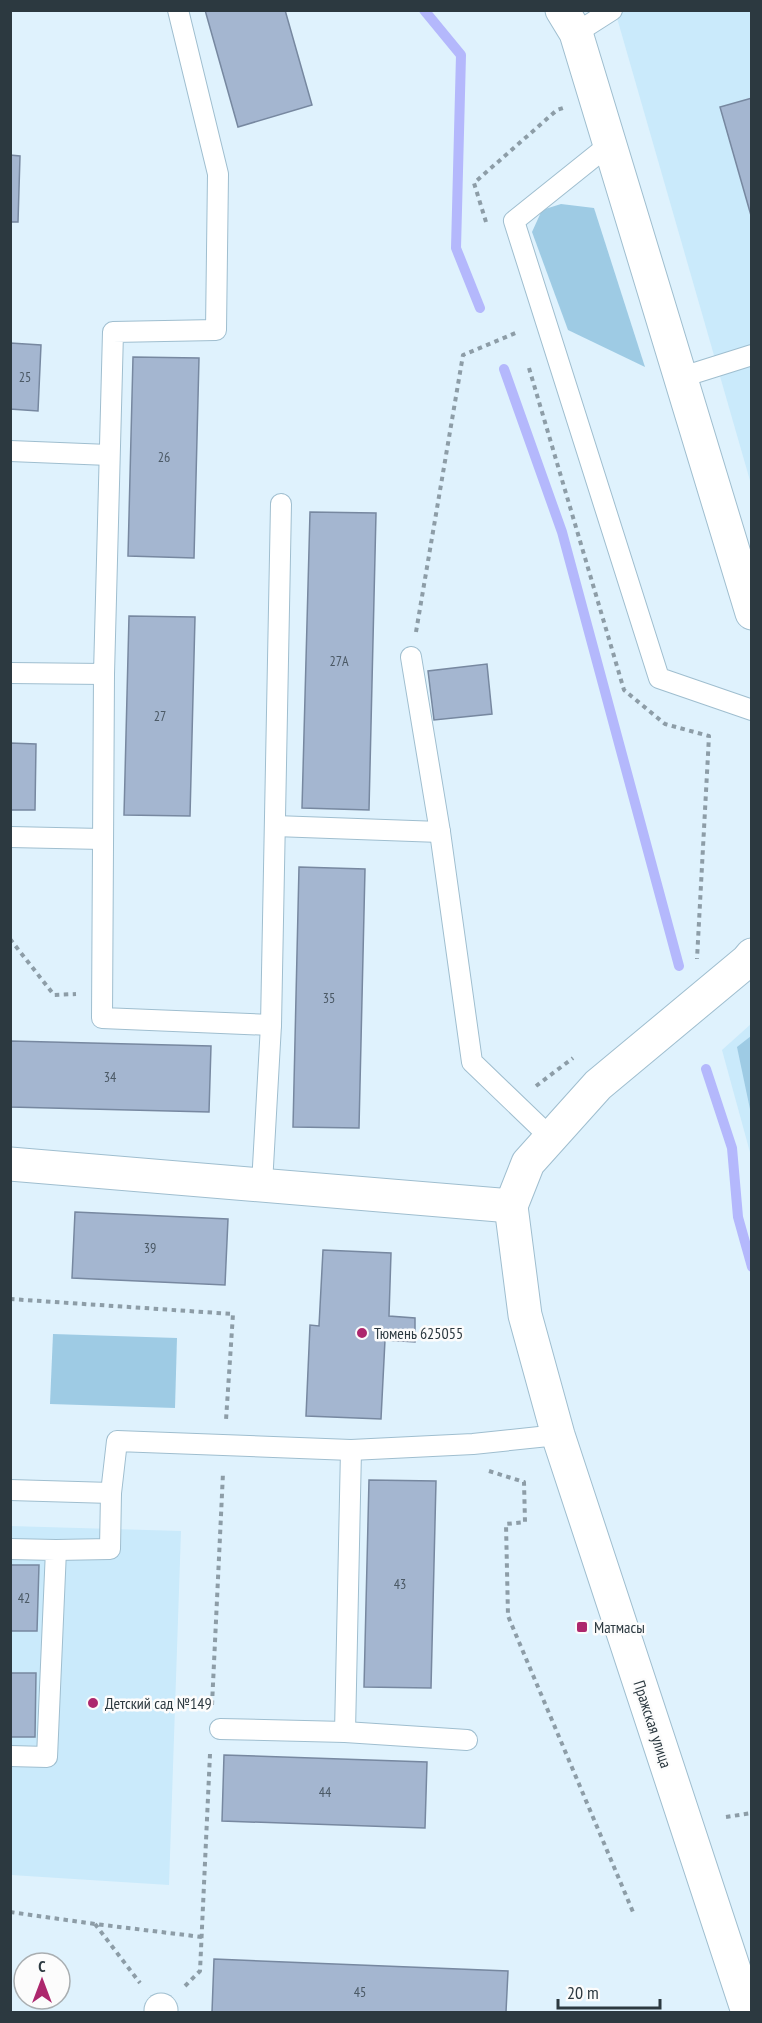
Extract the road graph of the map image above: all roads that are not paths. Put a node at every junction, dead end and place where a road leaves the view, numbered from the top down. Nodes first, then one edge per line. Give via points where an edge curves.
1 (178, 10) edge
2 (612, 10) edge
3 (569, 22) edge
4 (610, 144) junction
5 (752, 355) edge
6 (679, 378) junction
7 (10, 451) edge
8 (109, 455) junction
9 (281, 504) dead end
10 (752, 613) edge
11 (411, 657) road end
12 (10, 673) edge
13 (104, 674) junction
14 (752, 710) edge
15 (275, 826) junction
16 (440, 832) junction
17 (10, 837) edge
18 (102, 839) junction
19 (752, 955) edge
20 (271, 1025) junction
21 (550, 1137) junction
22 (10, 1164) edge
23 (262, 1184) junction
24 (511, 1206) junction
25 (558, 1435) junction
26 (351, 1450) junction
27 (10, 1490) edge
28 (111, 1493) junction
29 (10, 1549) edge
30 (56, 1550) junction
31 (216, 1722) road end
32 (345, 1732) junction
33 (466, 1740) dead end
34 (10, 1756) edge
35 (748, 2013) edge

1 - 8 lane via 218,174 216,330 113,332
2 - 3 lane
3 - 4 street
4 - 6 street
4 - 14 lane via 514,221 659,678
5 - 6 lane
6 - 10 street
7 - 8 lane
8 - 13 lane
9 - 15 lane
11 - 16 lane
12 - 13 lane
13 - 18 lane
15 - 16 lane
15 - 20 lane
16 - 21 lane via 472,1062
17 - 18 lane
18 - 20 lane via 102,1018
19 - 21 street via 598,1086
20 - 23 lane
21 - 24 street via 528,1163
22 - 23 street
23 - 24 street
24 - 25 street, Пражская улица via 525,1315
25 - 26 lane
25 - 35 street, Пражская улица
26 - 28 lane via 117,1441
26 - 32 lane
27 - 28 lane
28 - 30 lane via 110,1549
29 - 30 lane
30 - 34 lane via 47,1757
31 - 32 lane
32 - 33 lane

